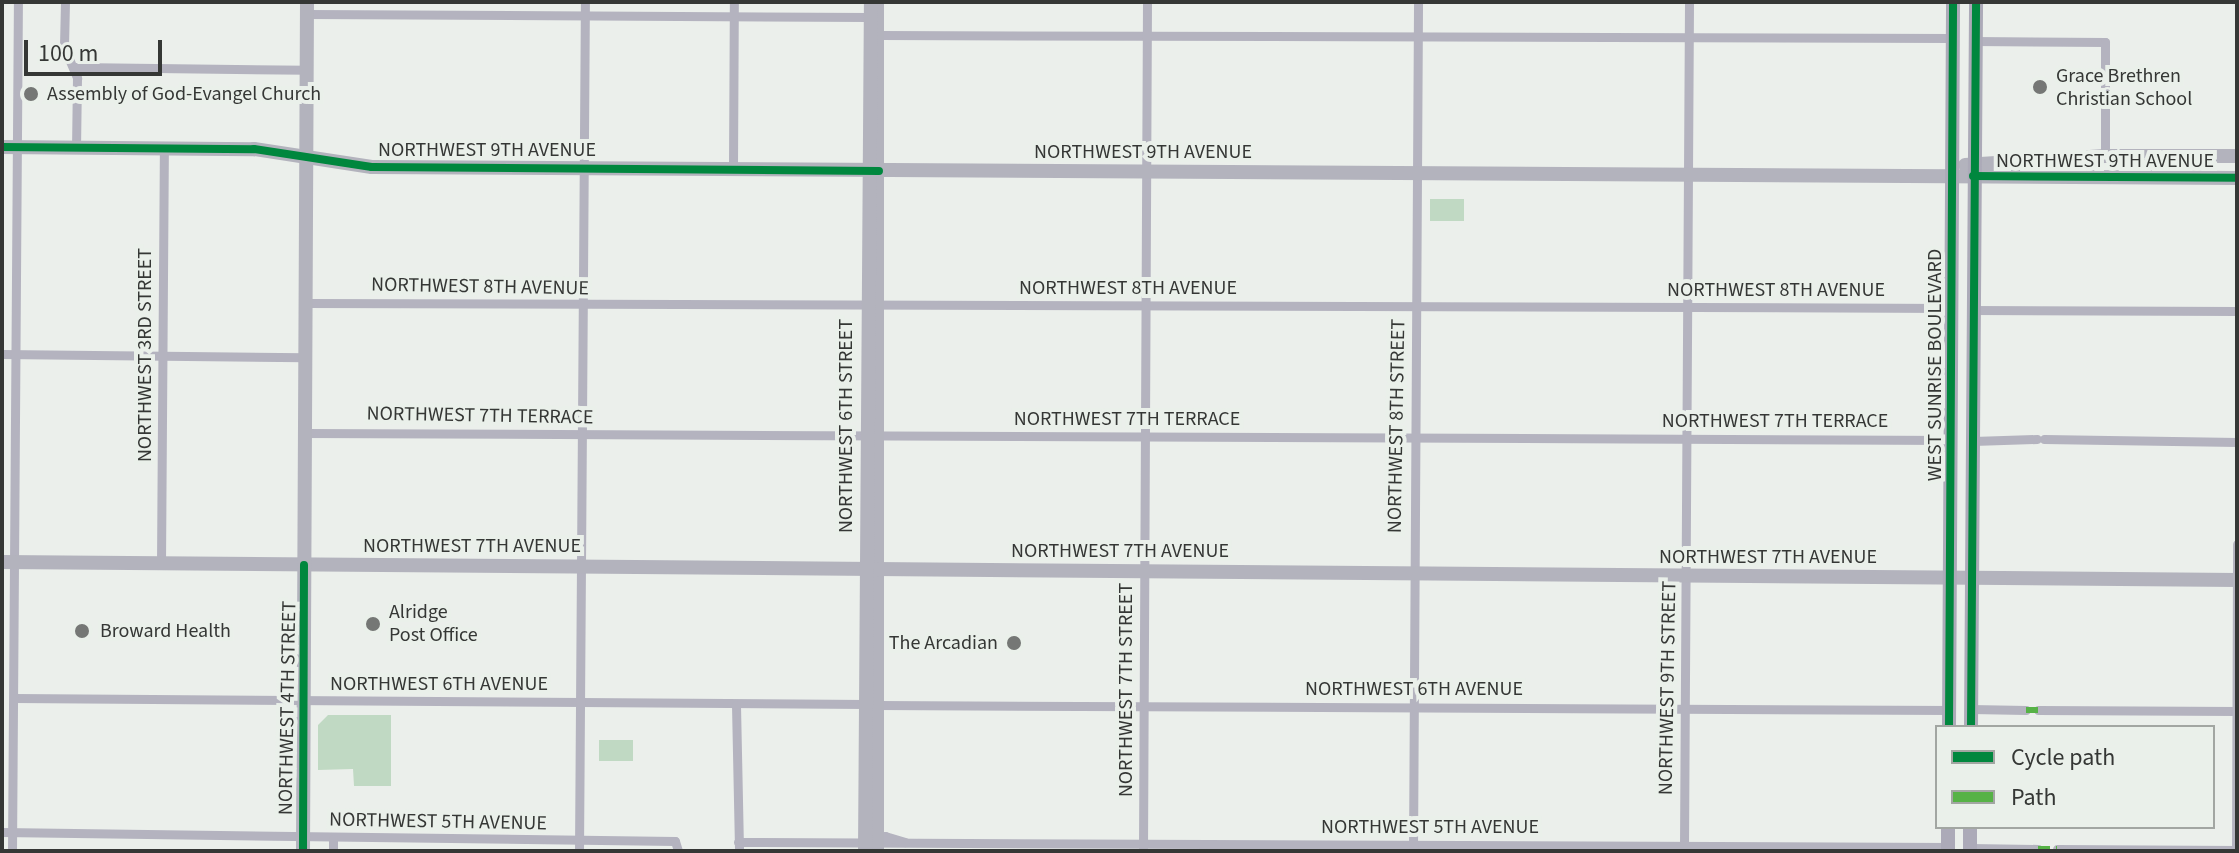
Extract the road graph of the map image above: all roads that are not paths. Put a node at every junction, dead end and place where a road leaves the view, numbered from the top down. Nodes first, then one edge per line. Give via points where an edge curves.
1 (18, 2) edge
2 (65, 2) edge
3 (585, 2) edge
4 (734, 2) edge
5 (1147, 2) edge
6 (1418, 2) edge
7 (1689, 2) edge
8 (1953, 2) edge
9 (1976, 2) edge
10 (872, 7) edge
11 (307, 8) edge
12 (585, 15) junction
13 (734, 17) junction
14 (880, 35) junction
15 (1147, 35) junction
16 (1418, 37) junction
17 (1689, 37) junction
18 (1952, 38) junction
19 (1974, 41) junction
20 (75, 67) junction
21 (306, 70) junction
22 (9, 147) edge
23 (76, 147) junction
24 (164, 147) junction
25 (2105, 156) junction
26 (2237, 156) edge
27 (306, 159) junction
28 (583, 166) junction
29 (733, 167) junction
30 (1973, 168) junction
31 (1417, 170) junction
32 (873, 171) junction
33 (1145, 173) junction
34 (1688, 173) junction
35 (1951, 173) junction
36 (2237, 178) edge
37 (305, 303) junction
38 (874, 305) junction
39 (1146, 306) junction
40 (580, 307) junction
41 (1416, 307) junction
42 (1687, 307) junction
43 (1951, 308) junction
44 (1971, 310) junction
45 (2237, 311) edge
46 (2, 354) edge
47 (14, 354) junction
48 (164, 356) junction
49 (305, 357) junction
50 (304, 433) junction
51 (579, 435) junction
52 (1144, 436) junction
53 (1415, 436) junction
54 (873, 437) junction
55 (1686, 439) junction
56 (1951, 440) junction
57 (1973, 441) junction
58 (2237, 442) edge
59 (2237, 544) edge
60 (8, 562) edge
61 (161, 564) junction
62 (304, 565) junction
63 (577, 567) junction
64 (872, 569) junction
65 (1144, 571) junction
66 (1414, 574) junction
67 (1687, 576) junction
68 (1951, 578) junction
69 (1973, 578) junction
70 (2236, 580) edge
71 (14, 698) junction
72 (304, 699) junction
73 (577, 702) junction
74 (872, 704) junction
75 (736, 705) junction
76 (1144, 705) junction
77 (1413, 707) junction
78 (1686, 708) junction
79 (1971, 709) junction
80 (1950, 710) junction
81 (2026, 710) dead end
82 (2038, 710) dead end
83 (2236, 711) edge
84 (1949, 725) edge
85 (1971, 725) edge
86 (1949, 829) edge
87 (1969, 829) edge
88 (7, 833) edge
89 (333, 839) junction
90 (303, 844) edge
91 (460, 846) edge
92 (579, 846) edge
93 (738, 847) edge
94 (871, 847) edge
95 (1143, 847) edge
96 (1684, 847) junction
97 (1413, 848) edge
98 (678, 849) edge
99 (2038, 849) dead end
100 (2057, 849) dead end
101 (1959, 850) edge
102 (2236, 850) edge
103 (12, 851) edge
104 (333, 851) edge

1 - 22 street
2 - 20 street via 64,47
3 - 12 street
4 - 13 street
5 - 15 street, NORTHWEST 7TH STREET
6 - 16 street, NORTHWEST 8TH STREET
7 - 17 street, NORTHWEST 9TH STREET
8 - 18 main road, WEST SUNRISE BOULEVARD
9 - 19 main road, WEST SUNRISE BOULEVARD
10 - 13 street
10 - 14 main road, NORTHWEST 6TH STREET
10 - 32 main road, NORTHWEST 6TH STREET
11 - 12 street
11 - 21 main road, NORTHWEST 4TH STREET
12 - 13 street
12 - 28 street
13 - 29 street
14 - 15 street
14 - 32 main road, NORTHWEST 6TH STREET
15 - 16 street
15 - 33 street, NORTHWEST 7TH STREET
16 - 17 street
16 - 31 street, NORTHWEST 8TH STREET
17 - 18 street
17 - 34 street, NORTHWEST 9TH STREET
18 - 35 main road, WEST SUNRISE BOULEVARD
19 - 25 street via 2105,42
19 - 30 main road, WEST SUNRISE BOULEVARD
20 - 21 street
20 - 23 street
21 - 27 main road, NORTHWEST 4TH STREET
22 - 23 main road, NORTHWEST 9TH AVENUE
22 - 47 street
23 - 24 main road, NORTHWEST 9TH AVENUE
24 - 27 main road, NORTHWEST 9TH AVENUE via 254,149
24 - 48 street, NORTHWEST 3RD STREET
25 - 26 main road, NORTHWEST 9TH AVENUE
25 - 30 main road, NORTHWEST 9TH AVENUE
27 - 28 main road, NORTHWEST 9TH AVENUE via 372,167
27 - 37 main road, NORTHWEST 4TH STREET
28 - 29 main road, NORTHWEST 9TH AVENUE
28 - 40 street
29 - 32 main road, NORTHWEST 9TH AVENUE
30 - 35 main road, NORTHWEST 9TH AVENUE
30 - 36 main road, NORTHWEST 9TH AVENUE
30 - 44 main road, WEST SUNRISE BOULEVARD
31 - 33 main road, NORTHWEST 9TH AVENUE
31 - 34 main road, NORTHWEST 9TH AVENUE
31 - 41 street, NORTHWEST 8TH STREET
32 - 33 main road, NORTHWEST 9TH AVENUE
32 - 38 main road, NORTHWEST 6TH STREET
33 - 39 street, NORTHWEST 7TH STREET
34 - 35 main road, NORTHWEST 9TH AVENUE
34 - 42 street, NORTHWEST 9TH STREET
35 - 43 main road, WEST SUNRISE BOULEVARD
37 - 40 street, NORTHWEST 8TH AVENUE
37 - 49 main road, NORTHWEST 4TH STREET
38 - 39 street, NORTHWEST 8TH AVENUE
38 - 40 street, NORTHWEST 8TH AVENUE
38 - 54 main road, NORTHWEST 6TH STREET
39 - 41 street, NORTHWEST 8TH AVENUE
39 - 52 street, NORTHWEST 7TH STREET
40 - 51 street
41 - 42 street, NORTHWEST 8TH AVENUE
41 - 53 street, NORTHWEST 8TH STREET
42 - 43 street, NORTHWEST 8TH AVENUE
42 - 55 street, NORTHWEST 9TH STREET
43 - 56 main road, WEST SUNRISE BOULEVARD
44 - 45 street
44 - 57 main road, WEST SUNRISE BOULEVARD
46 - 47 street
47 - 48 street
47 - 60 street
48 - 49 street
48 - 61 street, NORTHWEST 3RD STREET
49 - 50 main road, NORTHWEST 4TH STREET
50 - 51 street, NORTHWEST 7TH TERRACE
50 - 62 main road, NORTHWEST 4TH STREET
51 - 54 street, NORTHWEST 7TH TERRACE
51 - 63 street
52 - 53 street, NORTHWEST 7TH TERRACE
52 - 54 street, NORTHWEST 7TH TERRACE
52 - 65 street, NORTHWEST 7TH STREET
53 - 55 street, NORTHWEST 7TH TERRACE
53 - 66 street, NORTHWEST 8TH STREET
54 - 64 main road, NORTHWEST 6TH STREET
55 - 56 street, NORTHWEST 7TH TERRACE
55 - 67 street, NORTHWEST 9TH STREET
56 - 68 main road, WEST SUNRISE BOULEVARD
57 - 58 street
57 - 69 main road, WEST SUNRISE BOULEVARD
59 - 70 street
60 - 61 main road, NORTHWEST 7TH AVENUE
60 - 71 street
61 - 62 main road, NORTHWEST 7TH AVENUE
62 - 63 main road, NORTHWEST 7TH AVENUE
62 - 72 main road, NORTHWEST 4TH STREET
63 - 64 main road, NORTHWEST 7TH AVENUE
63 - 73 street
64 - 65 main road, NORTHWEST 7TH AVENUE
64 - 74 main road, NORTHWEST 6TH STREET
65 - 66 main road, NORTHWEST 7TH AVENUE
65 - 76 street, NORTHWEST 7TH STREET
66 - 67 main road, NORTHWEST 7TH AVENUE
66 - 77 street, NORTHWEST 8TH STREET
67 - 68 main road, NORTHWEST 7TH AVENUE
67 - 78 street, NORTHWEST 9TH STREET
68 - 69 main road, NORTHWEST 7TH AVENUE
68 - 80 main road, WEST SUNRISE BOULEVARD
69 - 70 main road, NORTHWEST 7TH AVENUE
69 - 79 main road, WEST SUNRISE BOULEVARD
70 - 83 street
71 - 72 street, NORTHWEST 6TH AVENUE
71 - 88 street
72 - 73 street, NORTHWEST 6TH AVENUE
72 - 90 main road, NORTHWEST 4TH STREET
73 - 75 street, NORTHWEST 6TH AVENUE
73 - 92 street
74 - 75 street, NORTHWEST 6TH AVENUE
74 - 76 street, NORTHWEST 6TH AVENUE
74 - 94 main road, NORTHWEST 6TH STREET
75 - 93 street
76 - 77 street, NORTHWEST 6TH AVENUE
76 - 95 street, NORTHWEST 7TH STREET
77 - 78 street, NORTHWEST 6TH AVENUE
77 - 97 street, NORTHWEST 8TH STREET
78 - 80 street, NORTHWEST 6TH AVENUE
78 - 96 street, NORTHWEST 9TH STREET
79 - 81 street
79 - 85 main road, WEST SUNRISE BOULEVARD
80 - 84 main road, WEST SUNRISE BOULEVARD
82 - 83 street
83 - 102 street
86 - 101 main road
87 - 101 main road
88 - 90 street, NORTHWEST 5TH AVENUE
88 - 103 street
89 - 90 street, NORTHWEST 5TH AVENUE
89 - 91 street, NORTHWEST 5TH AVENUE
89 - 104 street
91 - 92 street, NORTHWEST 5TH AVENUE
92 - 98 street, NORTHWEST 5TH AVENUE via 675,841
93 - 94 street, NORTHWEST 5TH AVENUE
94 - 95 street, NORTHWEST 5TH AVENUE
95 - 97 street, NORTHWEST 5TH AVENUE
96 - 97 street, NORTHWEST 5TH AVENUE
96 - 101 street, NORTHWEST 5TH AVENUE
99 - 101 street, NORTHWEST 5TH AVENUE
100 - 102 street

